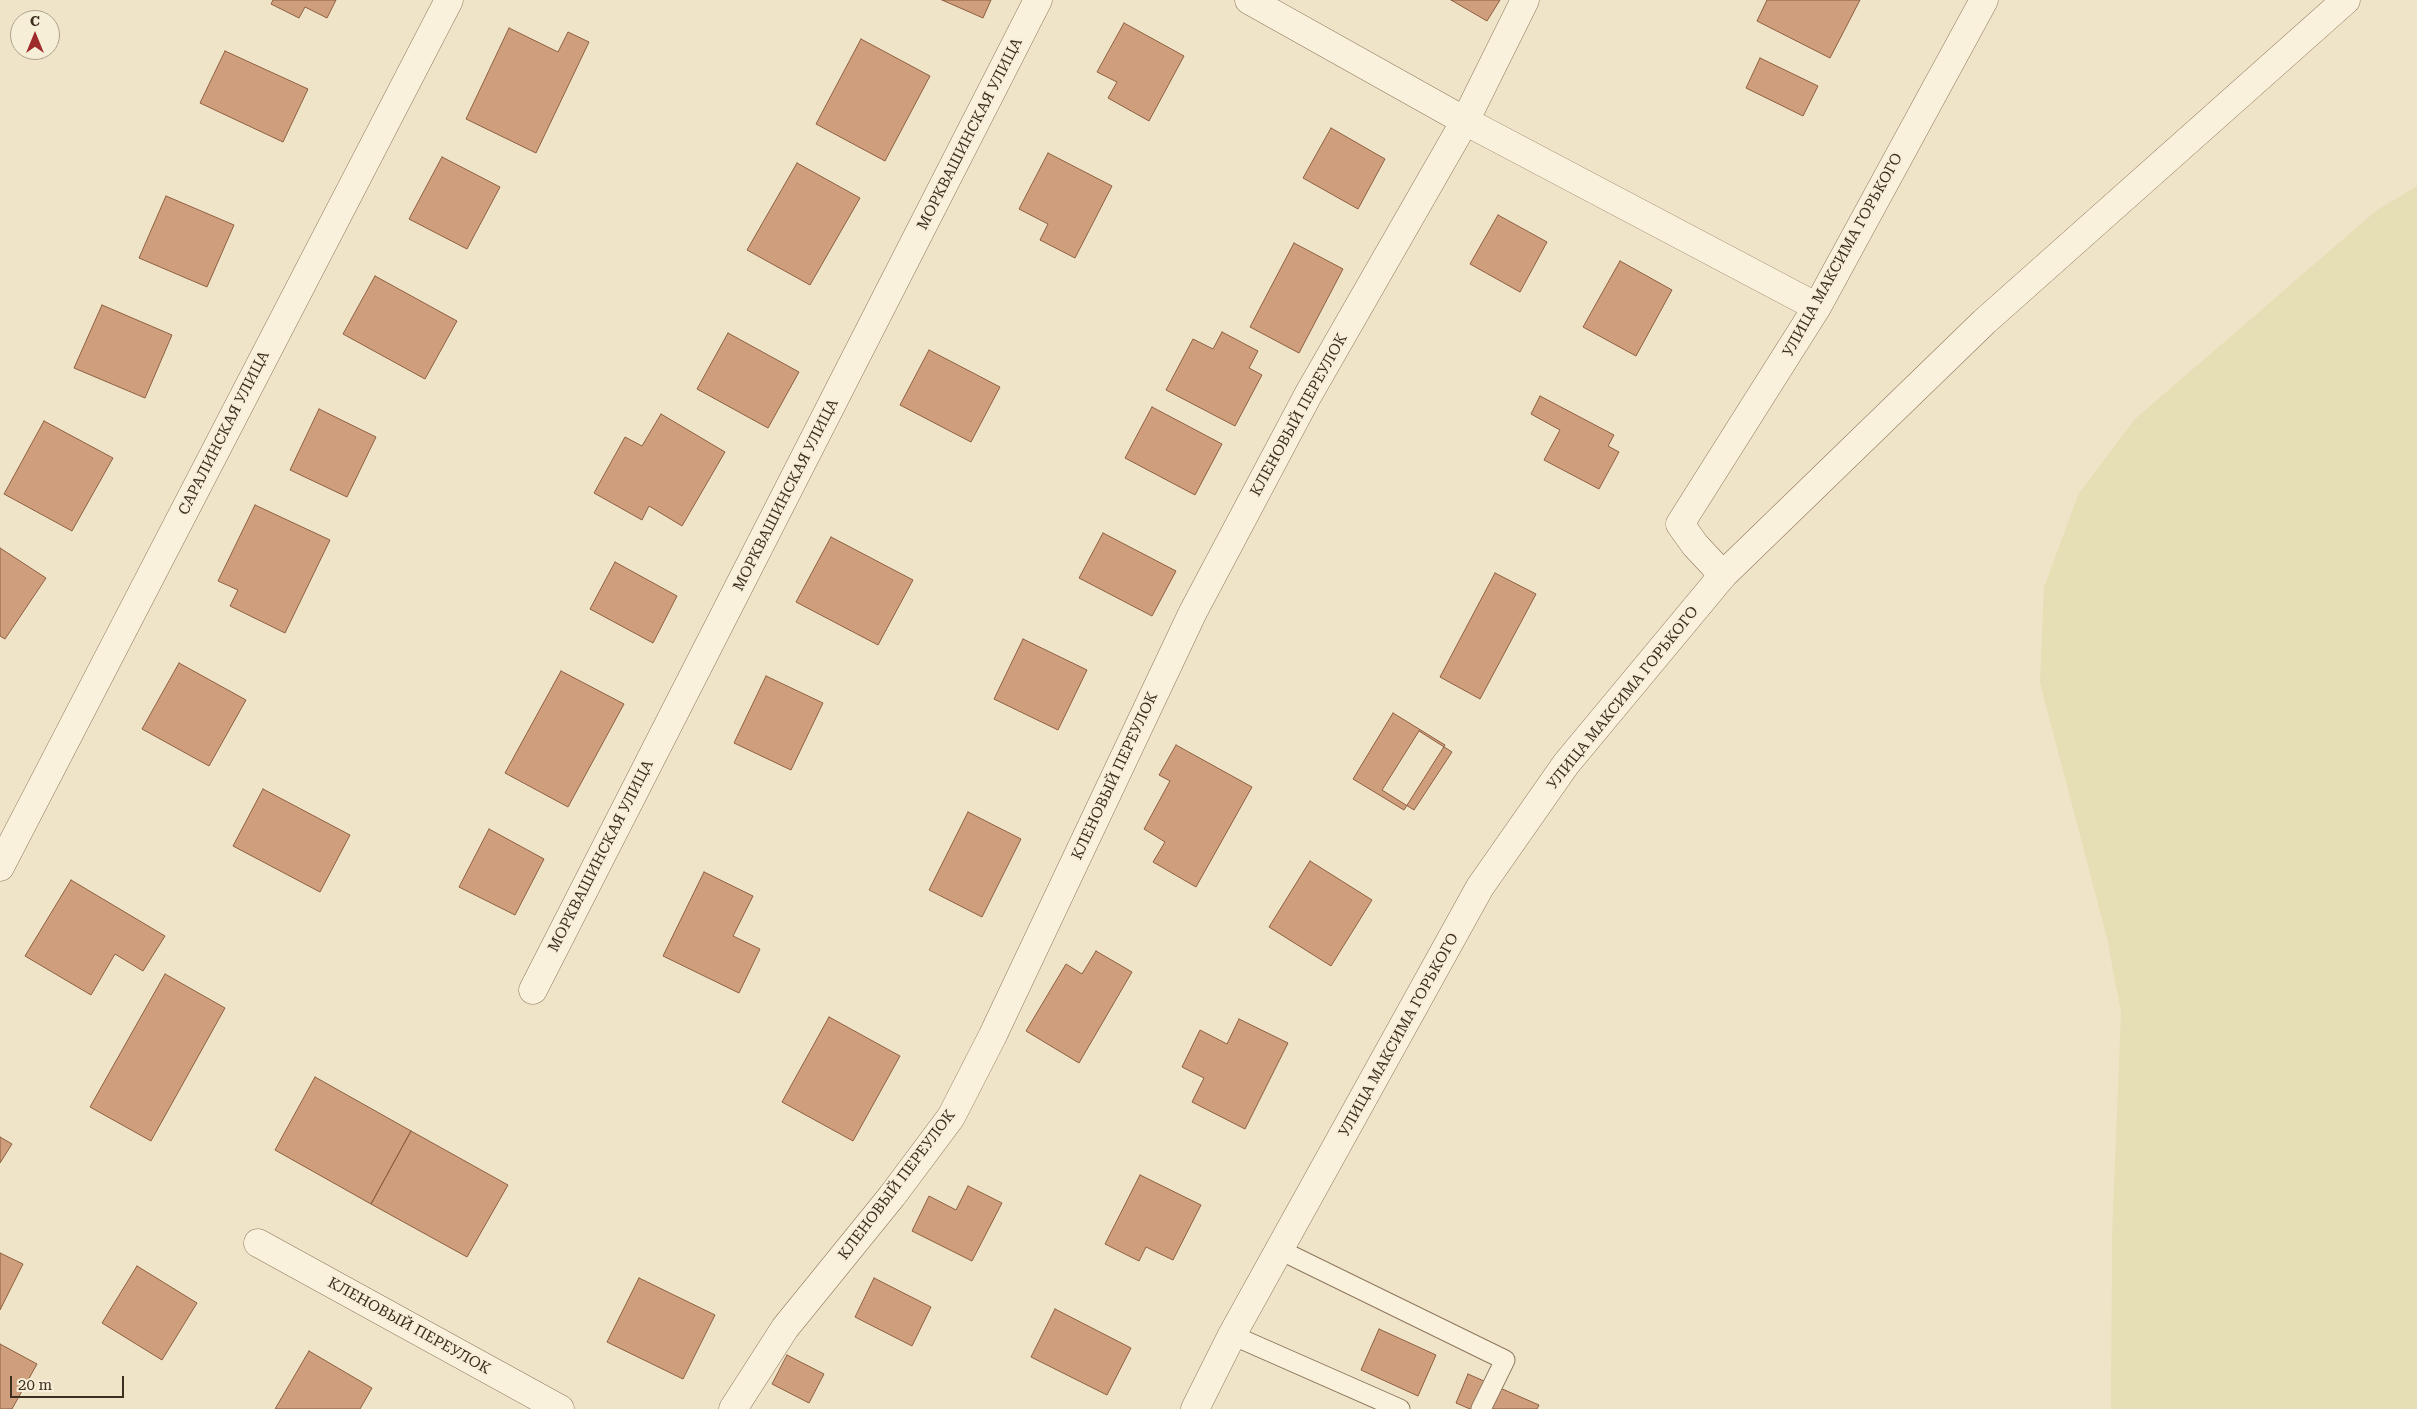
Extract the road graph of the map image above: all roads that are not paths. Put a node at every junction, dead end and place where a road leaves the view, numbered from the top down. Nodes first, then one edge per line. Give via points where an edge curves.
1 (449, 0) edge
2 (1038, 0) edge
3 (1249, 0) edge
4 (1525, 0) edge
5 (1984, 0) edge
6 (2346, 0) edge
7 (1465, 121) junction
8 (1817, 307) junction
9 (1723, 574) junction
10 (0, 867) edge
11 (533, 990) dead end
12 (258, 1243) dead end
13 (1280, 1250) junction
14 (1232, 1336) junction
15 (1202, 1406) edge
16 (560, 1409) edge
17 (733, 1409) edge
18 (1400, 1409) edge
19 (1481, 1409) edge

1 - 10 street, САРАЛИНСКАЯ УЛИЦА
2 - 11 street, МОРКВАШИНСКАЯ УЛИЦА
3 - 7 street
4 - 7 street, КЛЕНОВЫЙ ПЕРЕУЛОК
5 - 8 street, УЛИЦА МАКСИМА ГОРЬКОГО
6 - 9 street via 1984,322
7 - 8 street
7 - 17 street, КЛЕНОВЫЙ ПЕРЕУЛОК via 1308,395 1193,612 951,1117 892,1196 784,1328
8 - 9 street, УЛИЦА МАКСИМА ГОРЬКОГО via 1680,524
9 - 13 street, УЛИЦА МАКСИМА ГОРЬКОГО via 1566,764 1480,887
12 - 16 street, КЛЕНОВЫЙ ПЕРЕУЛОК
13 - 14 street, УЛИЦА МАКСИМА ГОРЬКОГО
13 - 19 lane via 1505,1360
14 - 15 street, УЛИЦА МАКСИМА ГОРЬКОГО
14 - 18 lane

